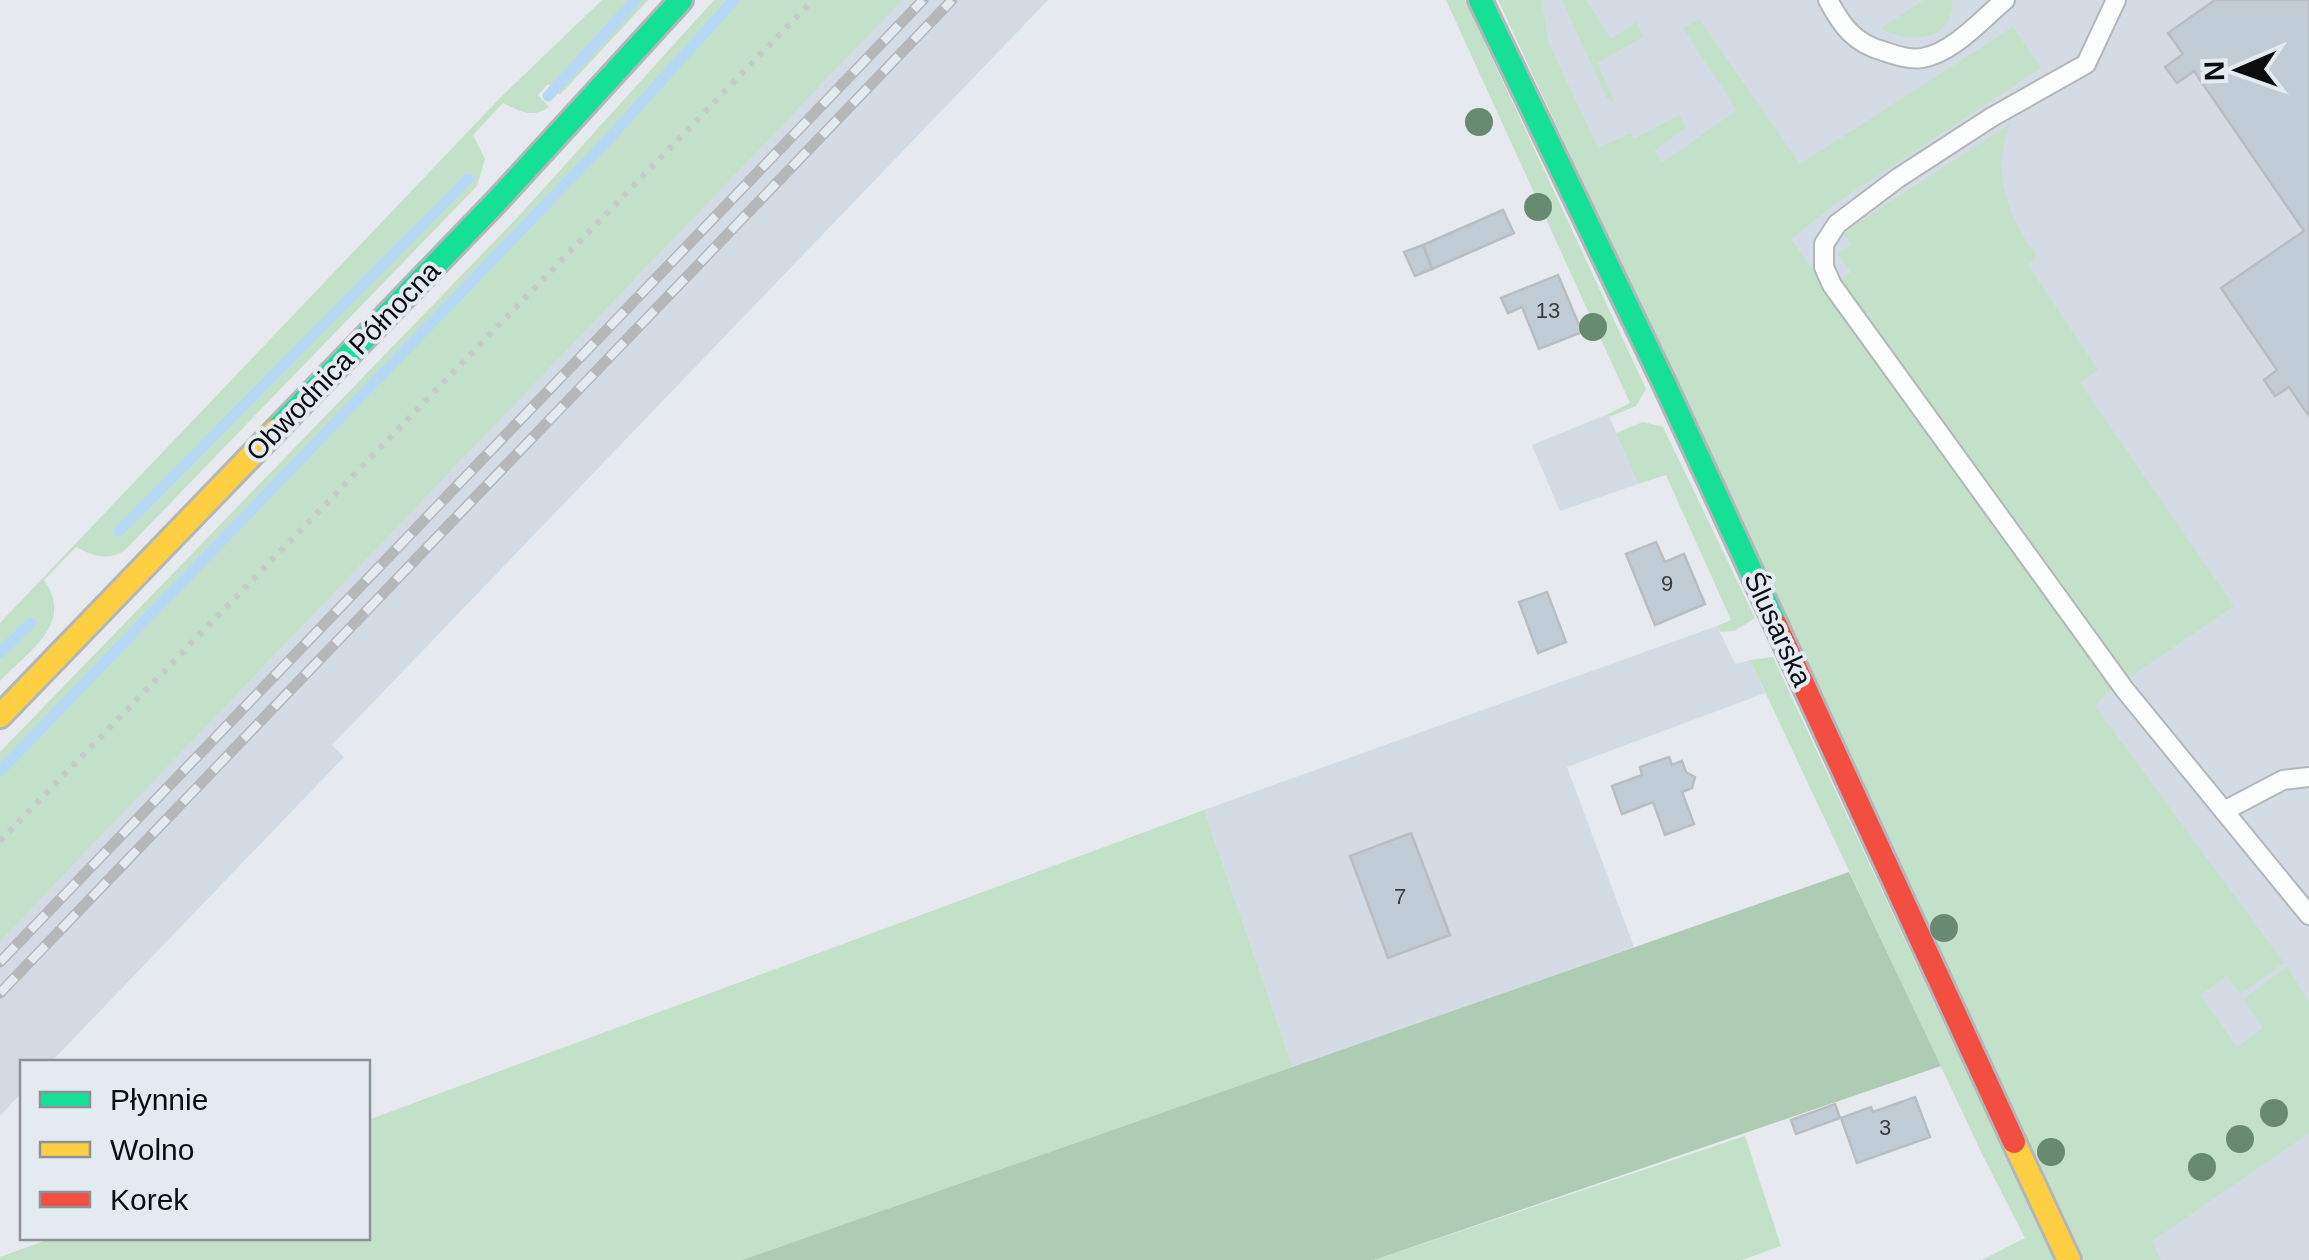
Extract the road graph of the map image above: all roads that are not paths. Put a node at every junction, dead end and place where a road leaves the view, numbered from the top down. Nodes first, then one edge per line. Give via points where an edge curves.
1 (681, 0) edge
2 (1480, 0) edge
3 (1828, 0) edge
4 (2005, 0) edge
5 (2116, 0) edge
6 (0, 716) edge
7 (2309, 777) edge
8 (2224, 810) junction
9 (2309, 916) edge
10 (2069, 1260) edge

1 - 6 street, Obwodnica Północna via 483,216
2 - 10 street, Ślusarska
3 - 4 lane via 1848,33 1869,47 1921,58 1952,44
5 - 8 lane via 2086,64 1992,116 1836,224 1824,244 1824,267 2092,644
7 - 8 lane via 2283,780
8 - 9 lane

